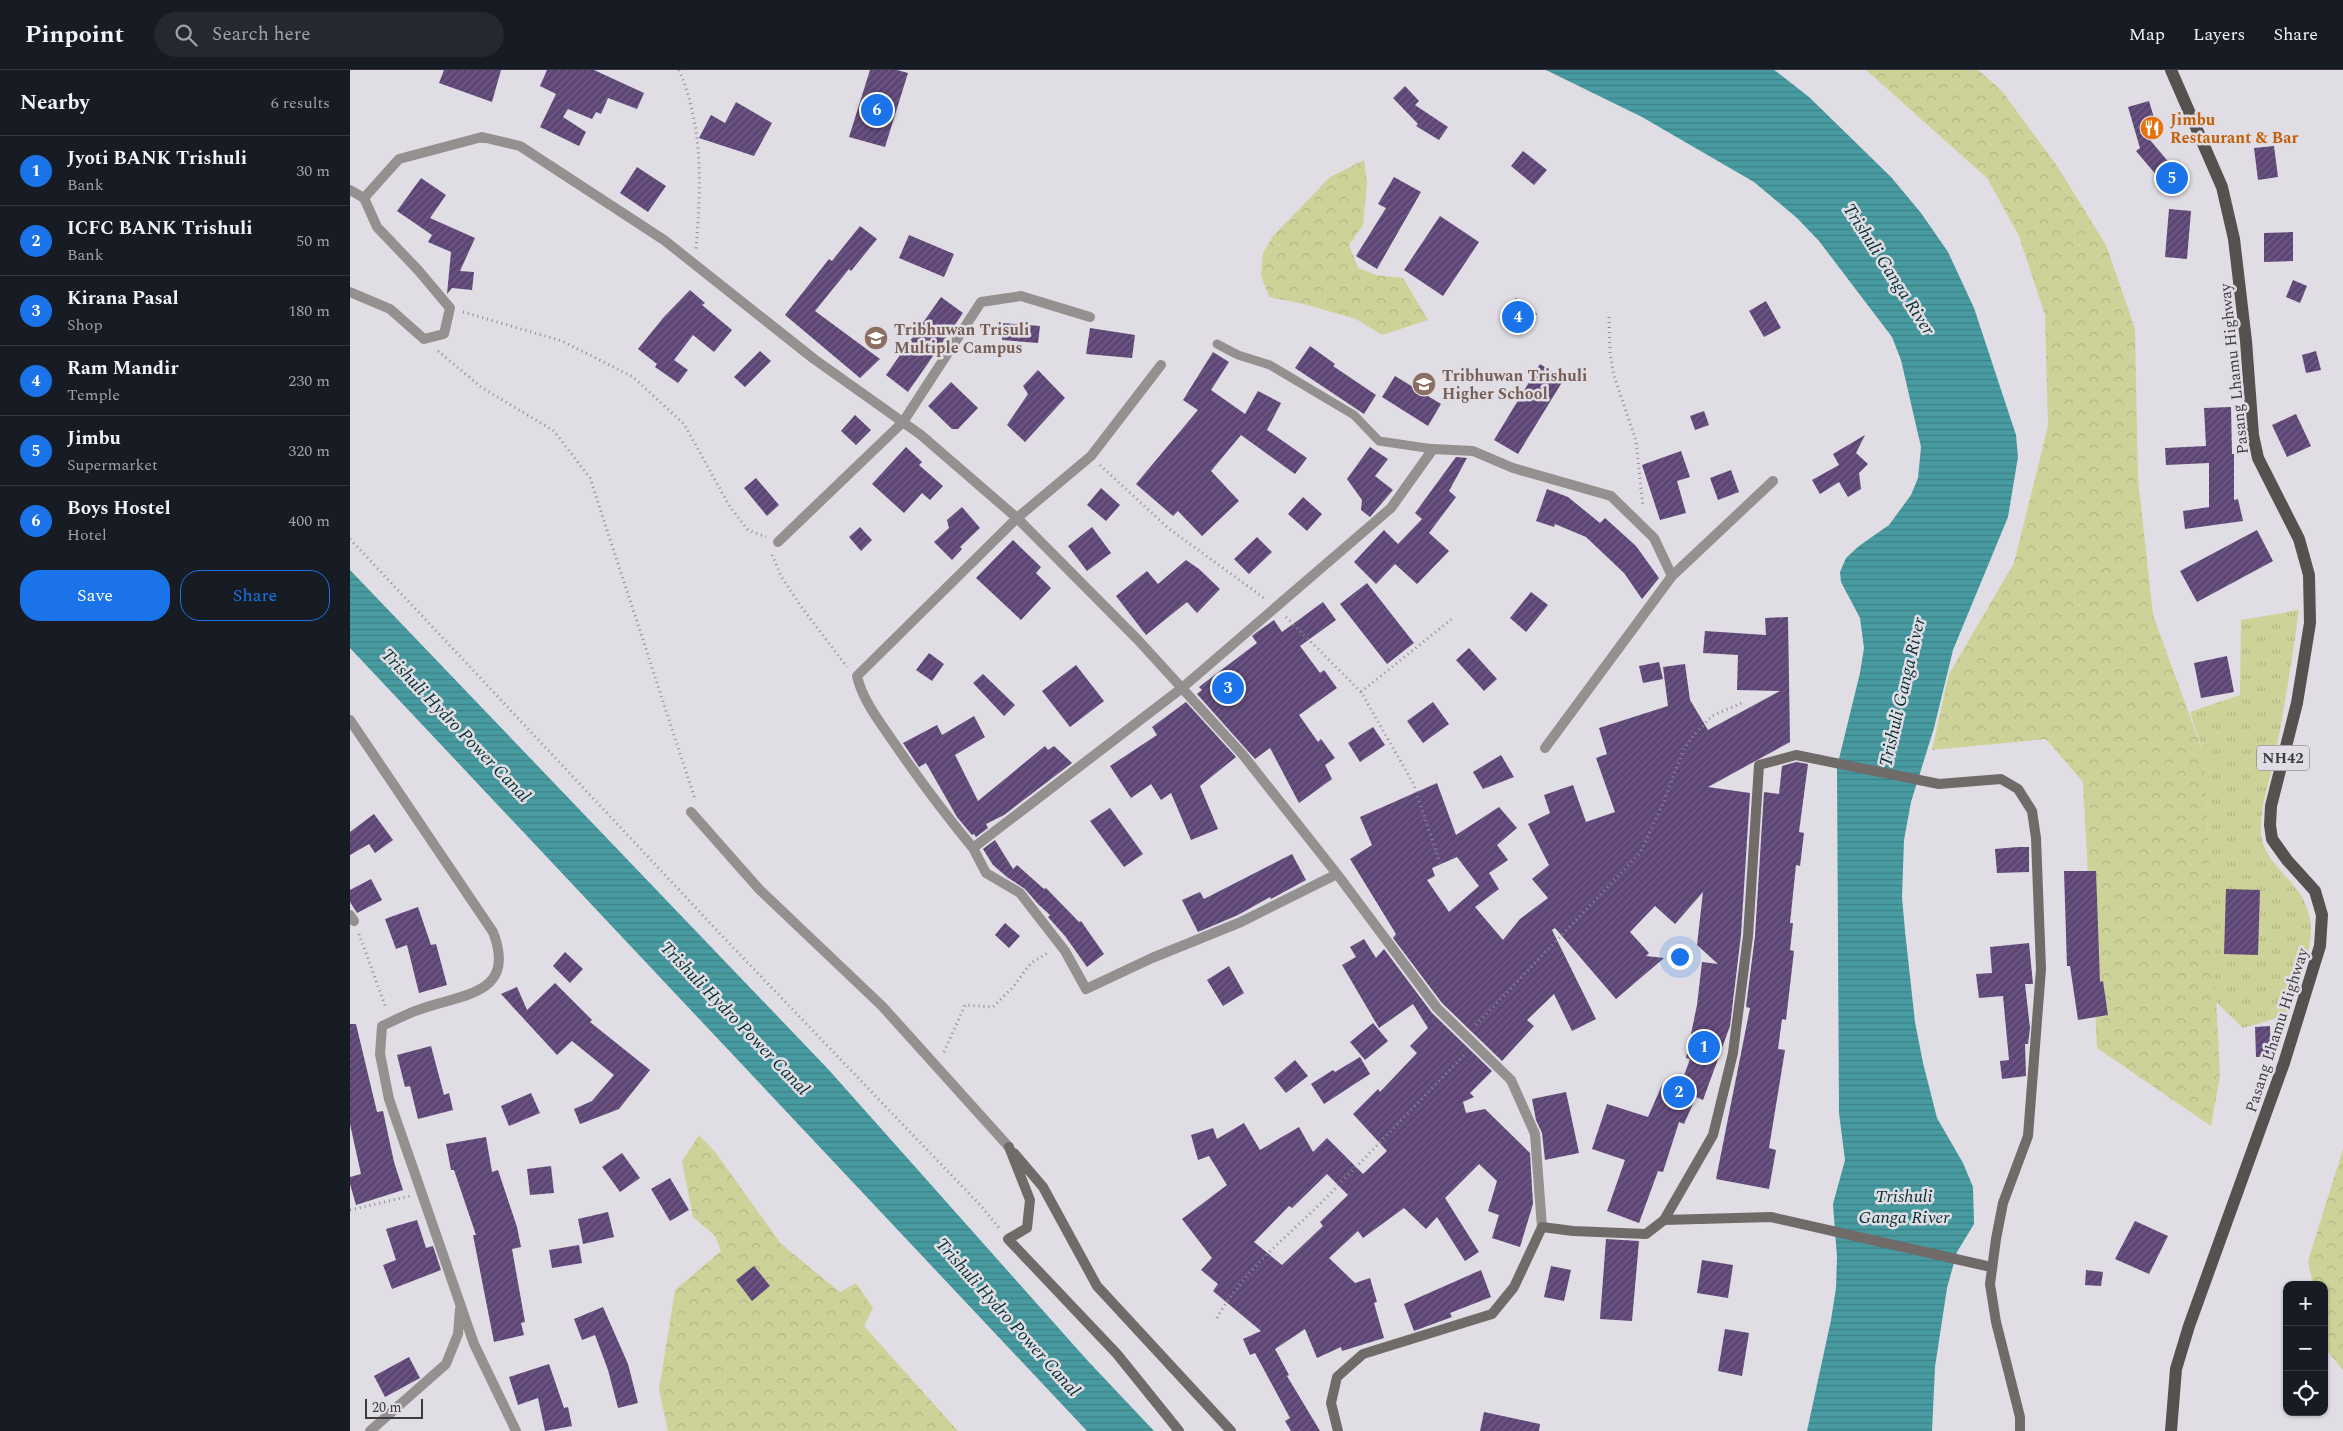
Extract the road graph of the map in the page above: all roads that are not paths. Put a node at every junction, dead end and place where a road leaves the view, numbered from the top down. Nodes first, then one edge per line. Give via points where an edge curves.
1 (2171, 70) edge
2 (350, 190) edge
3 (364, 198) junction
4 (350, 292) edge
5 (1090, 317) dead end
6 (1217, 344) dead end
7 (1161, 365) dead end
8 (903, 422) junction
9 (1433, 449) junction
10 (1773, 481) dead end
11 (1017, 518) junction
12 (773, 543) road end
13 (1672, 576) junction
14 (1182, 688) junction
15 (350, 720) edge
16 (1545, 748) dead end
17 (691, 812) dead end
18 (973, 848) junction
19 (1337, 874) junction
20 (1009, 1147) junction
21 (1664, 1220) junction
22 (1542, 1227) junction
23 (1991, 1267) junction
24 (460, 1303) junction
25 (370, 1431) edge
26 (516, 1431) edge
27 (1179, 1431) edge
28 (1231, 1431) edge
29 (1338, 1431) edge
30 (2020, 1431) edge
31 (2171, 1431) edge

1 - 31 main road, Pasang Lhamu Highway / NH42 via 2222,187 2234,239 2258,458 2300,539 2310,575 2308,632 2297,703 2271,806 2270,825 2272,839 2315,891 2322,915 2320,946 2287,1054 2176,1369
2 - 3 street
3 - 4 street via 378,227 450,308 444,334 424,339 390,309
3 - 8 street via 399,159 482,137 520,146 664,240 814,359
5 - 8 street via 1020,296 981,302
6 - 9 lane via 1270,365 1354,415 1380,441
7 - 11 street via 1091,456
8 - 11 street
8 - 12 street
9 - 13 street via 1473,451 1513,468 1610,496 1654,538
9 - 14 street via 1391,508
10 - 13 street
11 - 14 street
11 - 18 street via 857,676 859,686 882,725 932,799
13 - 16 street
14 - 18 street
14 - 19 street via 1243,755
15 - 24 street via 493,932 499,946 500,960 495,975 479,992 418,1010 382,1026 380,1054 389,1099
17 - 20 street via 759,889 882,1006
18 - 19 street via 986,873 1020,893 1065,951 1086,989 1241,922
19 - 22 street via 1437,1008 1511,1080 1535,1134
20 - 27 street via 1030,1200 1027,1228 1008,1239 1118,1354
20 - 28 street via 1043,1187 1097,1286
21 - 22 street via 1646,1234
21 - 23 street via 1771,1217
21 - 23 street via 1713,1135 1732,1053 1748,936 1759,765 1796,755 1939,784 2000,779 2018,789 2032,811 2042,969 2028,1136 2003,1203
22 - 29 street via 1514,1287 1492,1314 1362,1354 1337,1377 1331,1403
23 - 30 street via 1990,1284 1996,1322 2020,1416
24 - 25 street via 458,1334 446,1364
24 - 26 street via 474,1344

